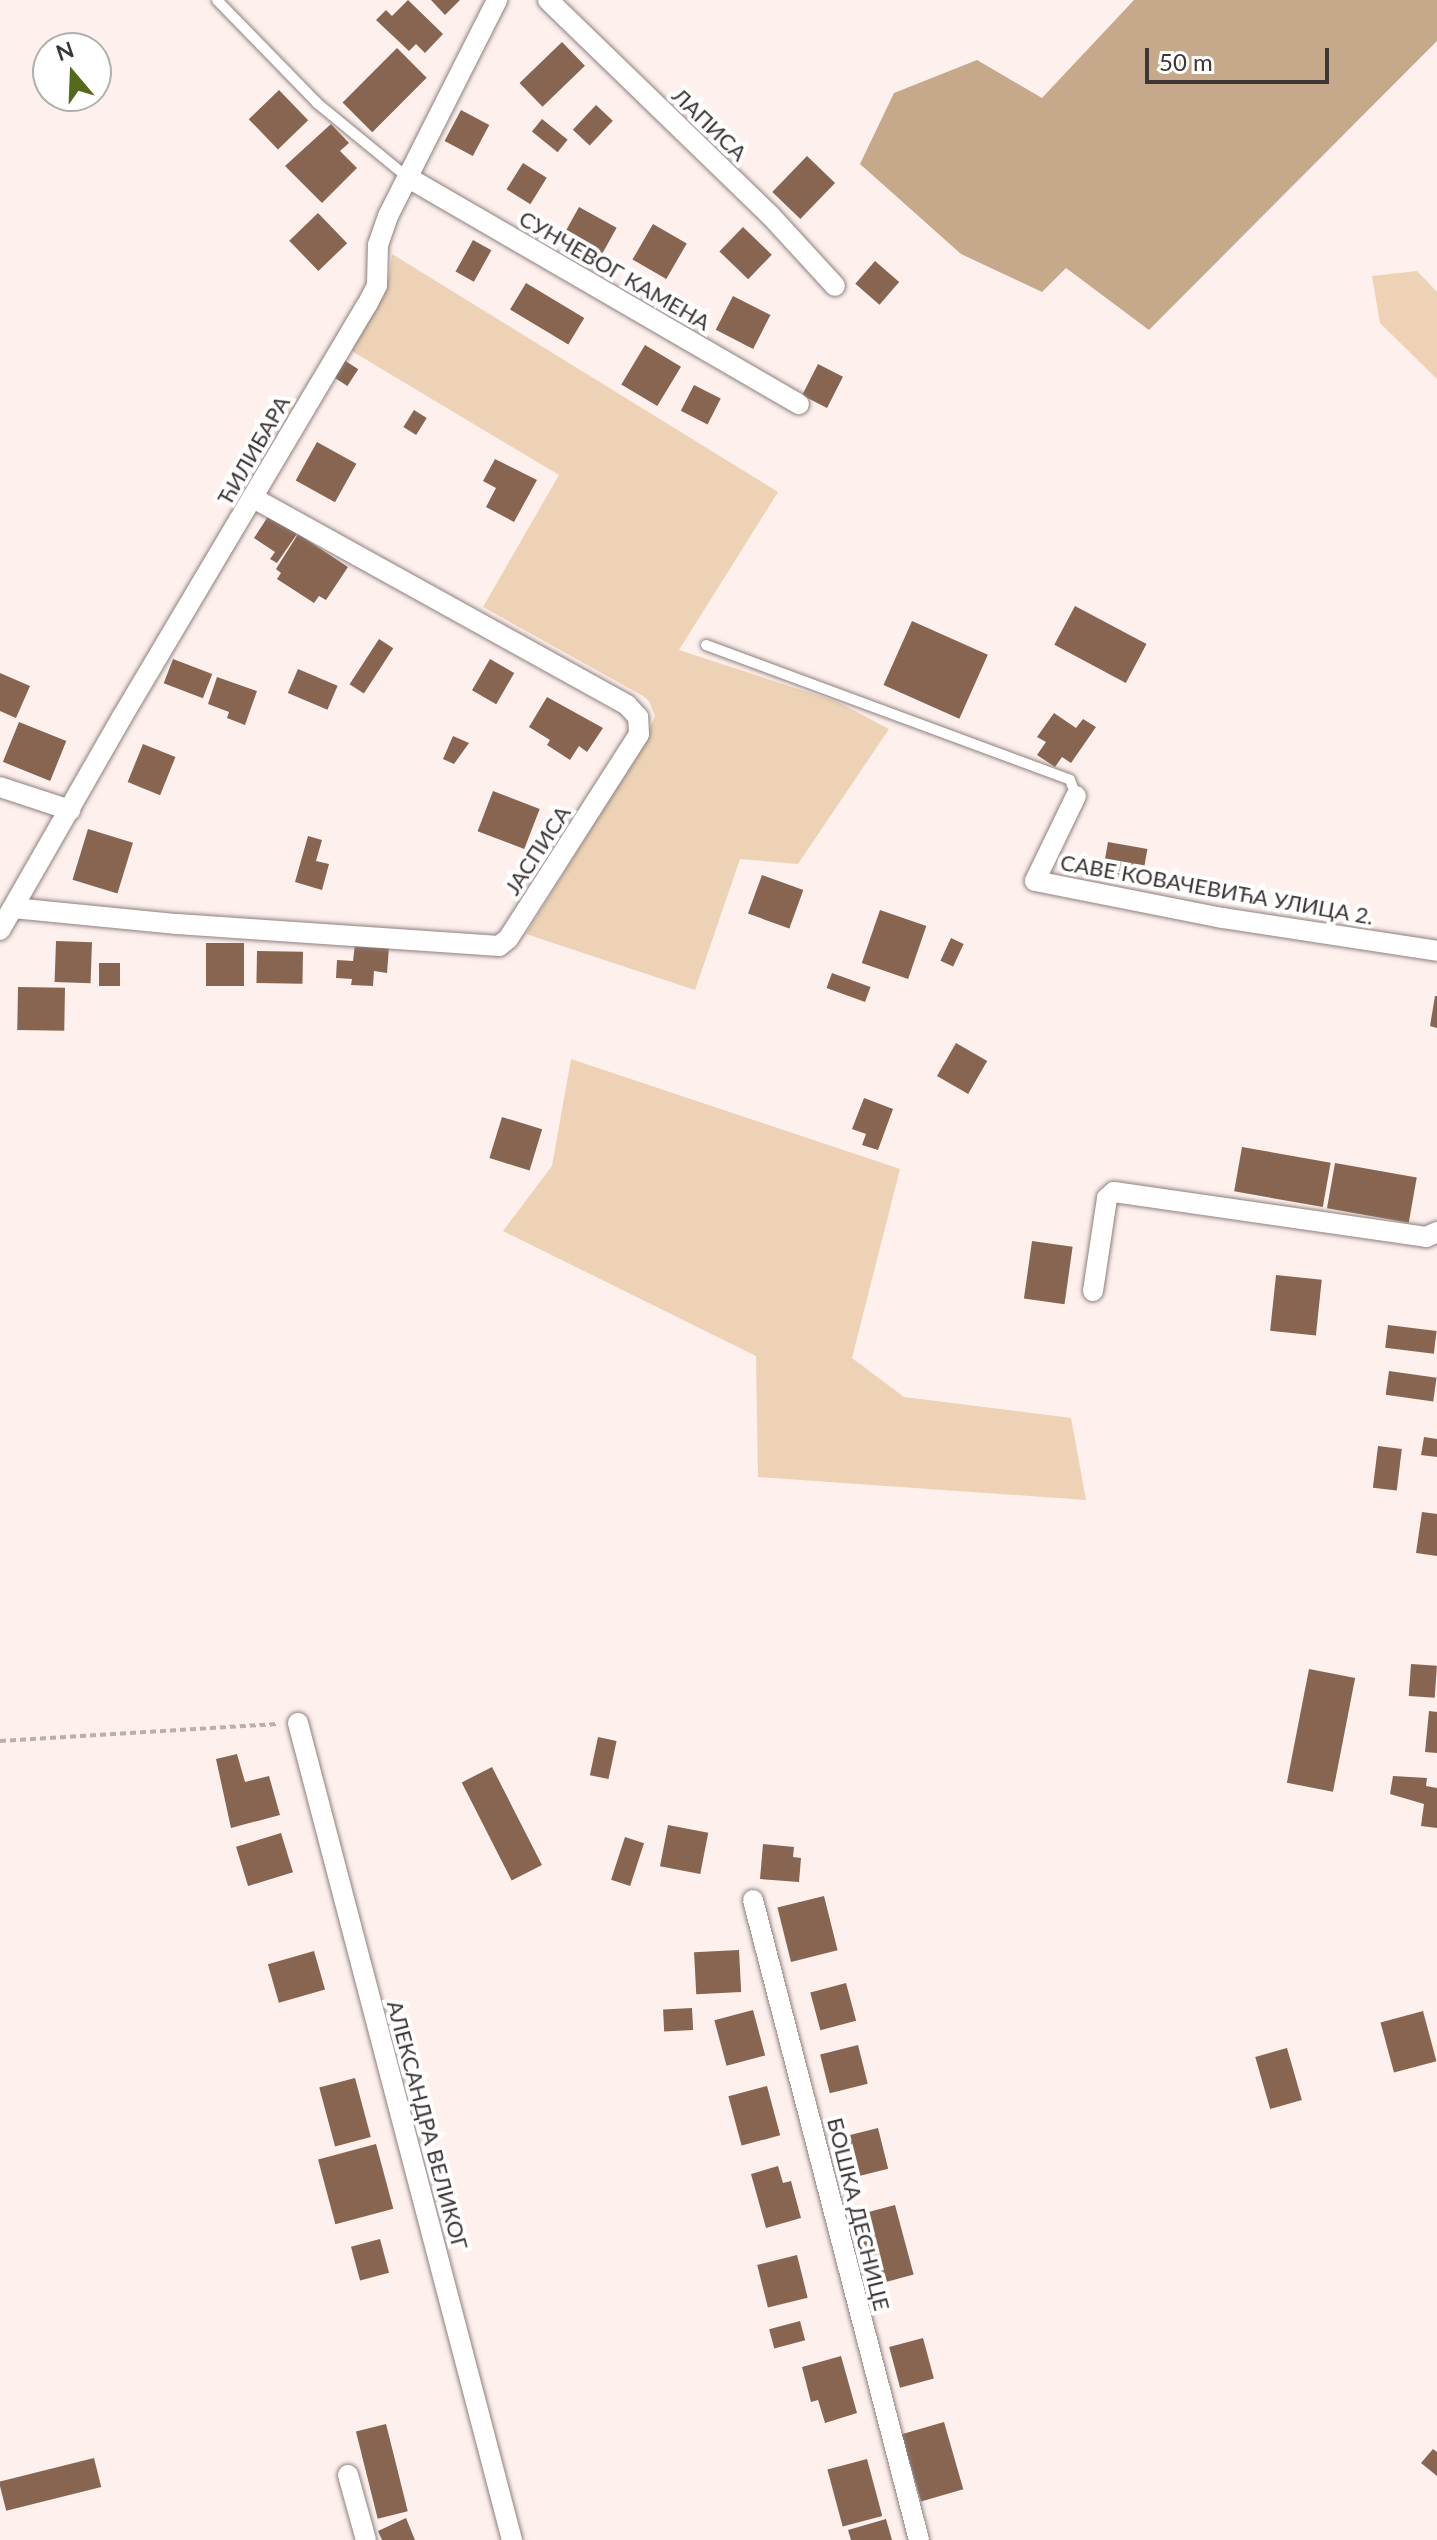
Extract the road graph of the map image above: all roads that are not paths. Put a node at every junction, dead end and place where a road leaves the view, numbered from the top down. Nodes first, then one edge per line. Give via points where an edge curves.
1 (217, 0) edge
2 (497, 0) edge
3 (548, 0) edge
4 (407, 177) junction
5 (835, 286) dead end
6 (799, 404) dead end
7 (253, 498) junction
8 (706, 645) dead end
9 (0, 787) edge
10 (1076, 796) joint
11 (70, 810) junction
12 (13, 908) junction
13 (0, 930) edge
14 (1437, 951) edge
15 (1437, 1232) edge
16 (1093, 1291) dead end
17 (298, 1723) road end
18 (753, 1900) dead end
19 (348, 2475) dead end
20 (366, 2540) edge
21 (512, 2540) edge
22 (919, 2540) edge

1 - 4 lane via 317,103
2 - 4 street, ЋИЛИБАРА
3 - 5 street, ЛАПИСА via 770,215
4 - 6 street, СУНЧЕВОГ КАМЕНА
4 - 7 street, ЋИЛИБАРА via 378,245 374,292
7 - 11 street, ЋИЛИБАРА
7 - 12 street, ЈАСПИСА via 627,705 638,717 639,734 499,946
8 - 10 lane via 1070,780
9 - 11 street
10 - 14 street, САВЕ КОВАЧЕВИЋА УЛИЦА 2. via 1035,881 1222,918
11 - 12 street, ЋИЛИБАРА
12 - 13 street
15 - 16 street via 1426,1237 1114,1192 1107,1198
17 - 21 street, АЛЕКСАНДРА ВЕЛИКОГ
18 - 22 street, БОШКА ДЕСНИЦЕ
19 - 20 street

